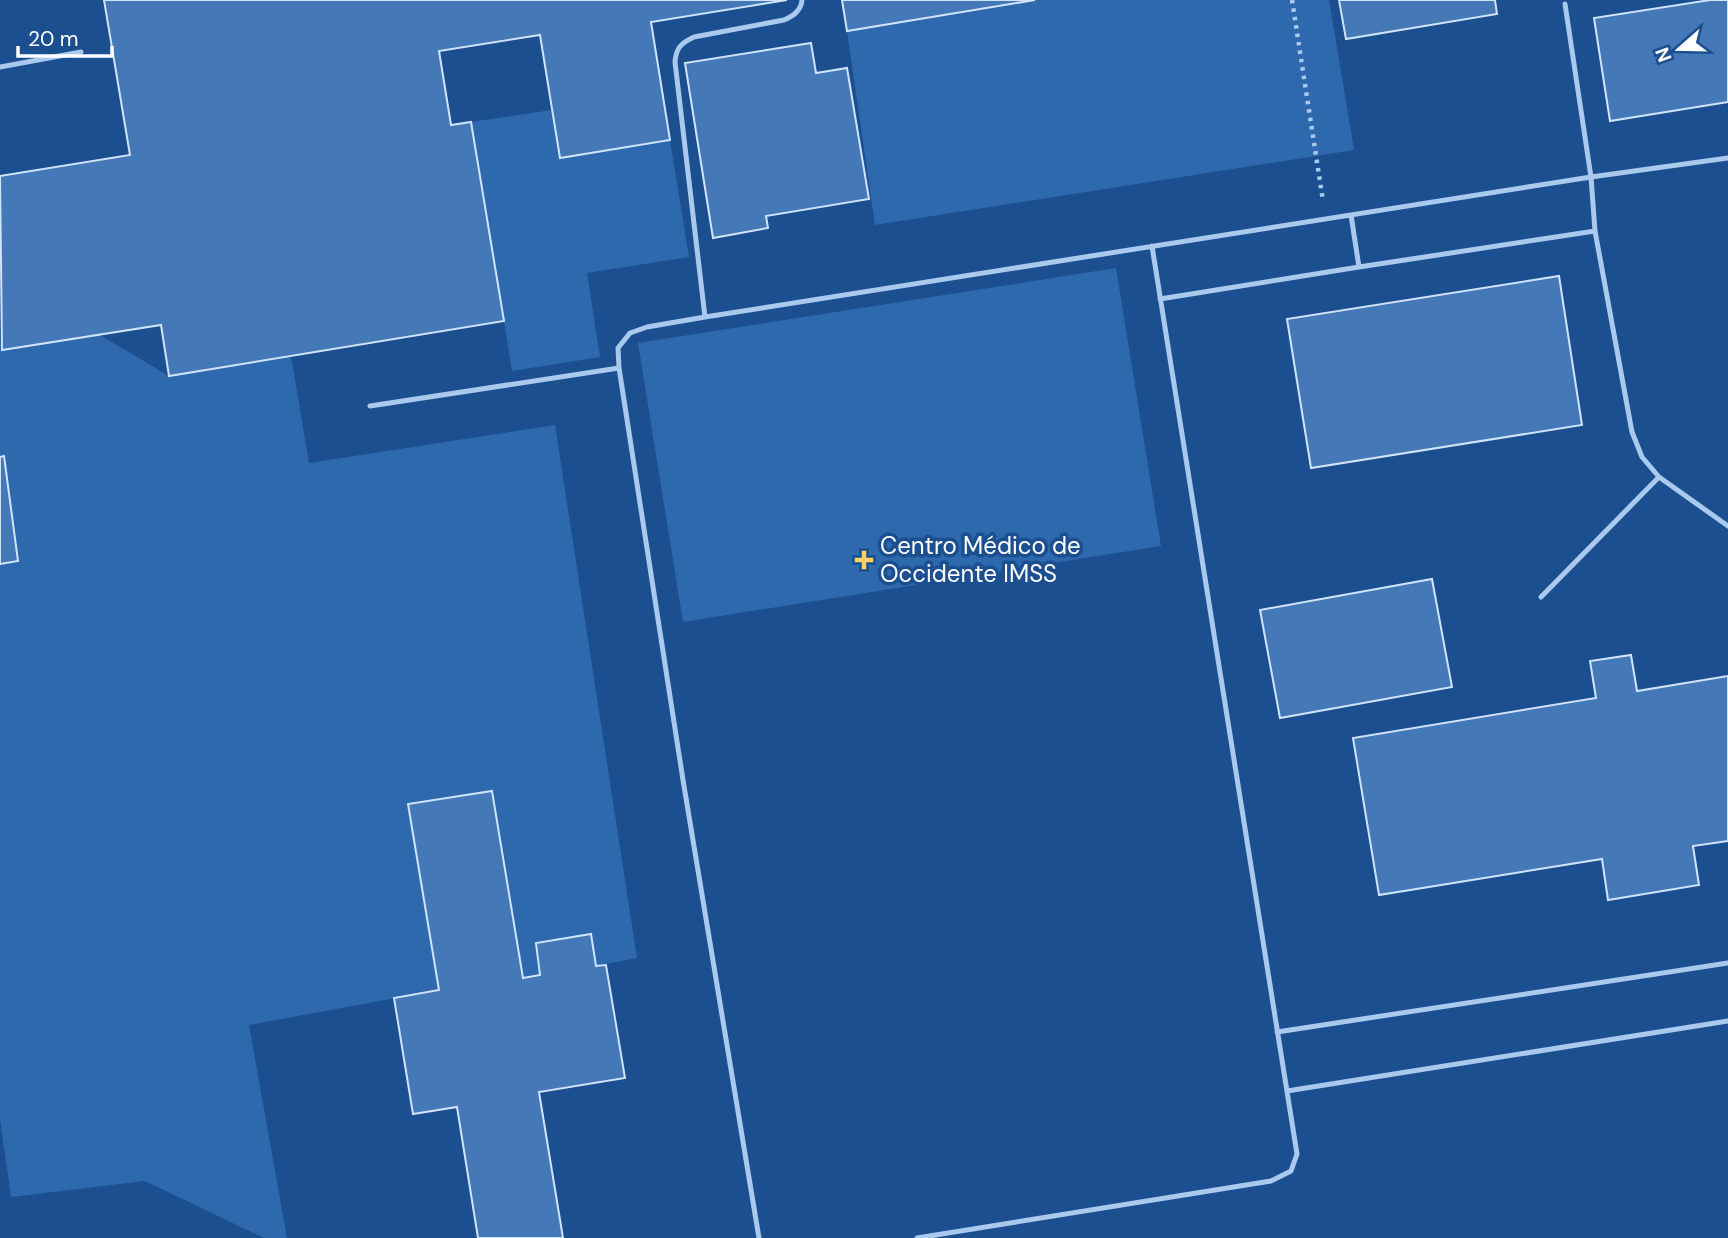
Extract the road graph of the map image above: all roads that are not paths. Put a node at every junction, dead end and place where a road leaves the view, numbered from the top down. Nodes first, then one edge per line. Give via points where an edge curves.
1 (802, 0) edge
2 (1565, 4) dead end
3 (81, 52) dead end
4 (0, 67) edge
5 (1728, 158) edge
6 (1591, 177) junction
7 (1351, 215) junction
8 (1595, 232) junction
9 (1152, 246) junction
10 (1359, 267) junction
11 (1160, 299) junction
12 (705, 317) junction
13 (619, 368) junction
14 (370, 406) dead end
15 (1659, 477) junction
16 (1728, 526) edge
17 (1541, 597) dead end
18 (1728, 963) edge
19 (1728, 1021) edge
20 (1278, 1032) junction
21 (1287, 1091) junction
22 (759, 1238) edge
23 (917, 1238) edge

1 - 12 lane via 795,15 784,20 694,37 683,41 676,51
2 - 6 lane
3 - 4 lane
5 - 6 lane
6 - 7 lane
6 - 8 lane
7 - 9 lane
7 - 10 lane
8 - 10 lane
8 - 15 lane via 1632,432 1642,457
9 - 11 lane
9 - 12 lane
10 - 11 lane
11 - 20 lane
12 - 13 lane via 630,333 618,348
13 - 14 lane
13 - 22 lane
15 - 16 lane
15 - 17 lane
18 - 20 lane
19 - 21 lane
20 - 21 lane
21 - 23 lane via 1297,1154 1291,1171 1271,1181

